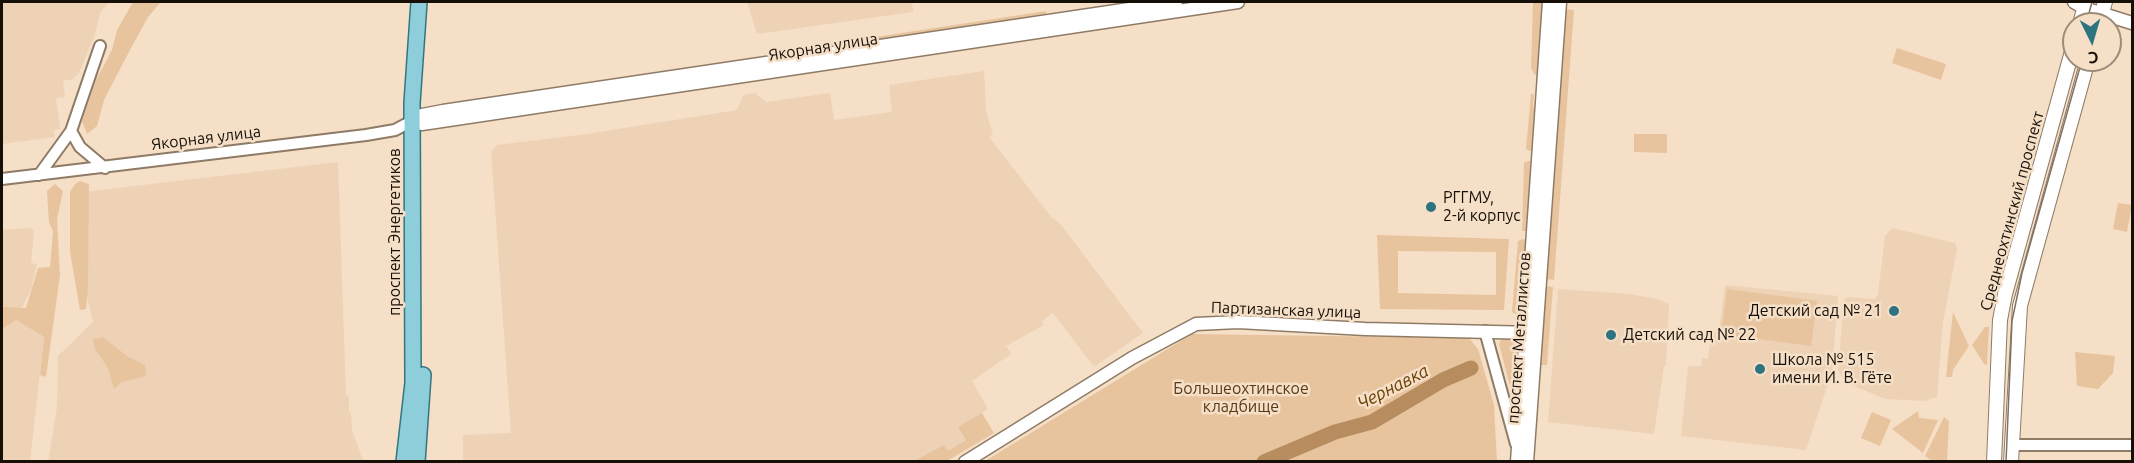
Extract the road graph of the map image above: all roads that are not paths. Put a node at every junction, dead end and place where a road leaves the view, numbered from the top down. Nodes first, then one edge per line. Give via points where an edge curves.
1 (418, 2) edge
2 (429, 2) edge
3 (1176, 2) edge
4 (1238, 2) edge
5 (1549, 2) edge
6 (1560, 2) edge
7 (2081, 4) edge
8 (2100, 12) edge
9 (100, 46) dead end
10 (2066, 72) edge
11 (2085, 72) edge
12 (419, 120) junction
13 (71, 131) junction
14 (105, 168) junction
15 (39, 174) junction
16 (2, 179) edge
17 (1485, 331) junction
18 (1530, 333) junction
19 (2012, 445) junction
20 (2133, 445) edge
21 (1517, 456) edge
22 (404, 462) edge
23 (417, 462) edge
24 (965, 462) edge
25 (1527, 462) edge
26 (1994, 462) edge
27 (2011, 462) edge

1 - 12 main road, проспект Энергетиков
2 - 12 main road, проспект Энергетиков
3 - 12 street, Якорная улица
4 - 12 street, Якорная улица
5 - 18 street, проспект Металлистов
6 - 18 street, проспект Металлистов
7 - 8 street
9 - 13 street
10 - 26 main road, Среднеохтинский проспект via 2000,320
11 - 19 main road, Среднеохтинский проспект via 2020,306
12 - 14 street, Якорная улица via 395,130 366,135
12 - 22 main road, проспект Энергетиков via 413,383
12 - 23 main road, проспект Энергетиков via 422,411
13 - 14 street via 80,147
13 - 15 street
14 - 15 street, Якорная улица
15 - 16 street, Якорная улица
17 - 18 street, Партизанская улица
17 - 21 street
17 - 24 street, Партизанская улица via 1238,322 1196,324 1132,358
18 - 21 street, проспект Металлистов
18 - 25 street, проспект Металлистов
19 - 20 street
19 - 27 main road, Среднеохтинский проспект

